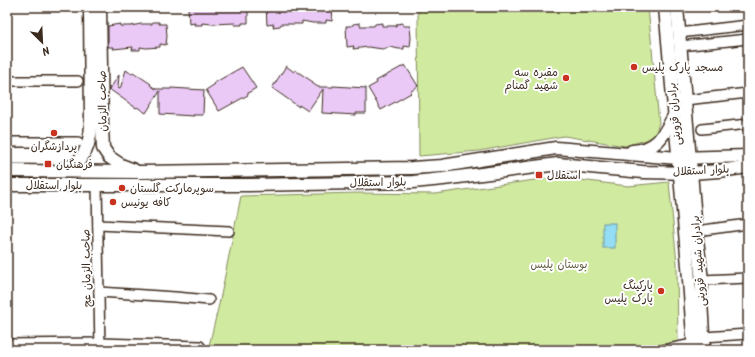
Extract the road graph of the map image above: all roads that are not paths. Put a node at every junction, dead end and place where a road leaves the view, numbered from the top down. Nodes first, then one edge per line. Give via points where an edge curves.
1 (90, 7) edge
2 (100, 7) edge
3 (665, 7) edge
4 (677, 7) edge
5 (748, 25) edge
6 (679, 33) junction
7 (748, 39) edge
8 (680, 46) junction
9 (7, 81) edge
10 (78, 81) dead end
11 (748, 93) edge
12 (685, 100) junction
13 (675, 114) junction
14 (748, 124) edge
15 (702, 129) dead end
16 (7, 142) edge
17 (84, 142) junction
18 (103, 148) junction
19 (607, 153) junction
20 (678, 158) junction
21 (691, 158) junction
22 (747, 159) edge
23 (7, 171) edge
24 (56, 171) junction
25 (719, 171) junction
26 (141, 172) junction
27 (748, 172) edge
28 (686, 173) junction
29 (97, 184) junction
30 (7, 185) edge
31 (748, 224) edge
32 (98, 225) junction
33 (229, 231) dead end
34 (696, 231) junction
35 (748, 278) edge
36 (702, 280) junction
37 (99, 292) junction
38 (209, 300) dead end
39 (748, 334) edge
40 (704, 337) junction
41 (7, 344) edge
42 (100, 346) edge
43 (200, 346) dead end
44 (694, 347) edge
45 (663, 350) edge
46 (704, 350) edge

1 - 17 main road, صاحب الزمان via 91,125
2 - 18 main road, صاحب الزمان
3 - 13 main road, برادران قزوینی
4 - 6 main road
5 - 6 street
6 - 8 main road
7 - 8 street
8 - 12 main road
9 - 10 street
11 - 12 street
12 - 21 main road
13 - 19 main road via 666,133 650,147 639,151
13 - 20 main road, برادران قزوینی
14 - 15 street
16 - 17 street
17 - 18 main road via 95,153 100,154
17 - 24 main road, صاحب الزمان via 82,156 73,165
18 - 26 main road, صاحب الزمان via 109,157 121,165
19 - 20 main road, بلوار استقلال
19 - 26 main road, بلوار استقلال via 556,148 442,166 412,168
20 - 21 main road, بلوار استقلال
20 - 28 main road, برادران قزوینی
21 - 22 main road, بلوار استقلال
21 - 28 main road
22 - 25 main road, بلوار استقلال
23 - 24 main road, بلوار استقلال
24 - 26 main road, بلوار استقلال
25 - 27 main road
25 - 28 main road, بلوار استقلال
28 - 29 main road, بلوار استقلال via 643,172 558,164 413,182
28 - 34 main road, برادران شهید قزوینی
28 - 44 main road, برادران شهید قزوینی via 688,266
29 - 30 main road, بلوار استقلال
29 - 32 street, صاحب الزمان عج
31 - 34 street
32 - 33 street
32 - 37 street, صاحب الزمان عج
34 - 36 main road, برادران شهید قزوینی
35 - 36 street
36 - 40 main road, برادران شهید قزوینی
37 - 38 street
37 - 42 street, صاحب الزمان عج
39 - 40 street
40 - 46 main road, برادران شهید قزوینی
41 - 42 street
42 - 43 street
44 - 45 street

